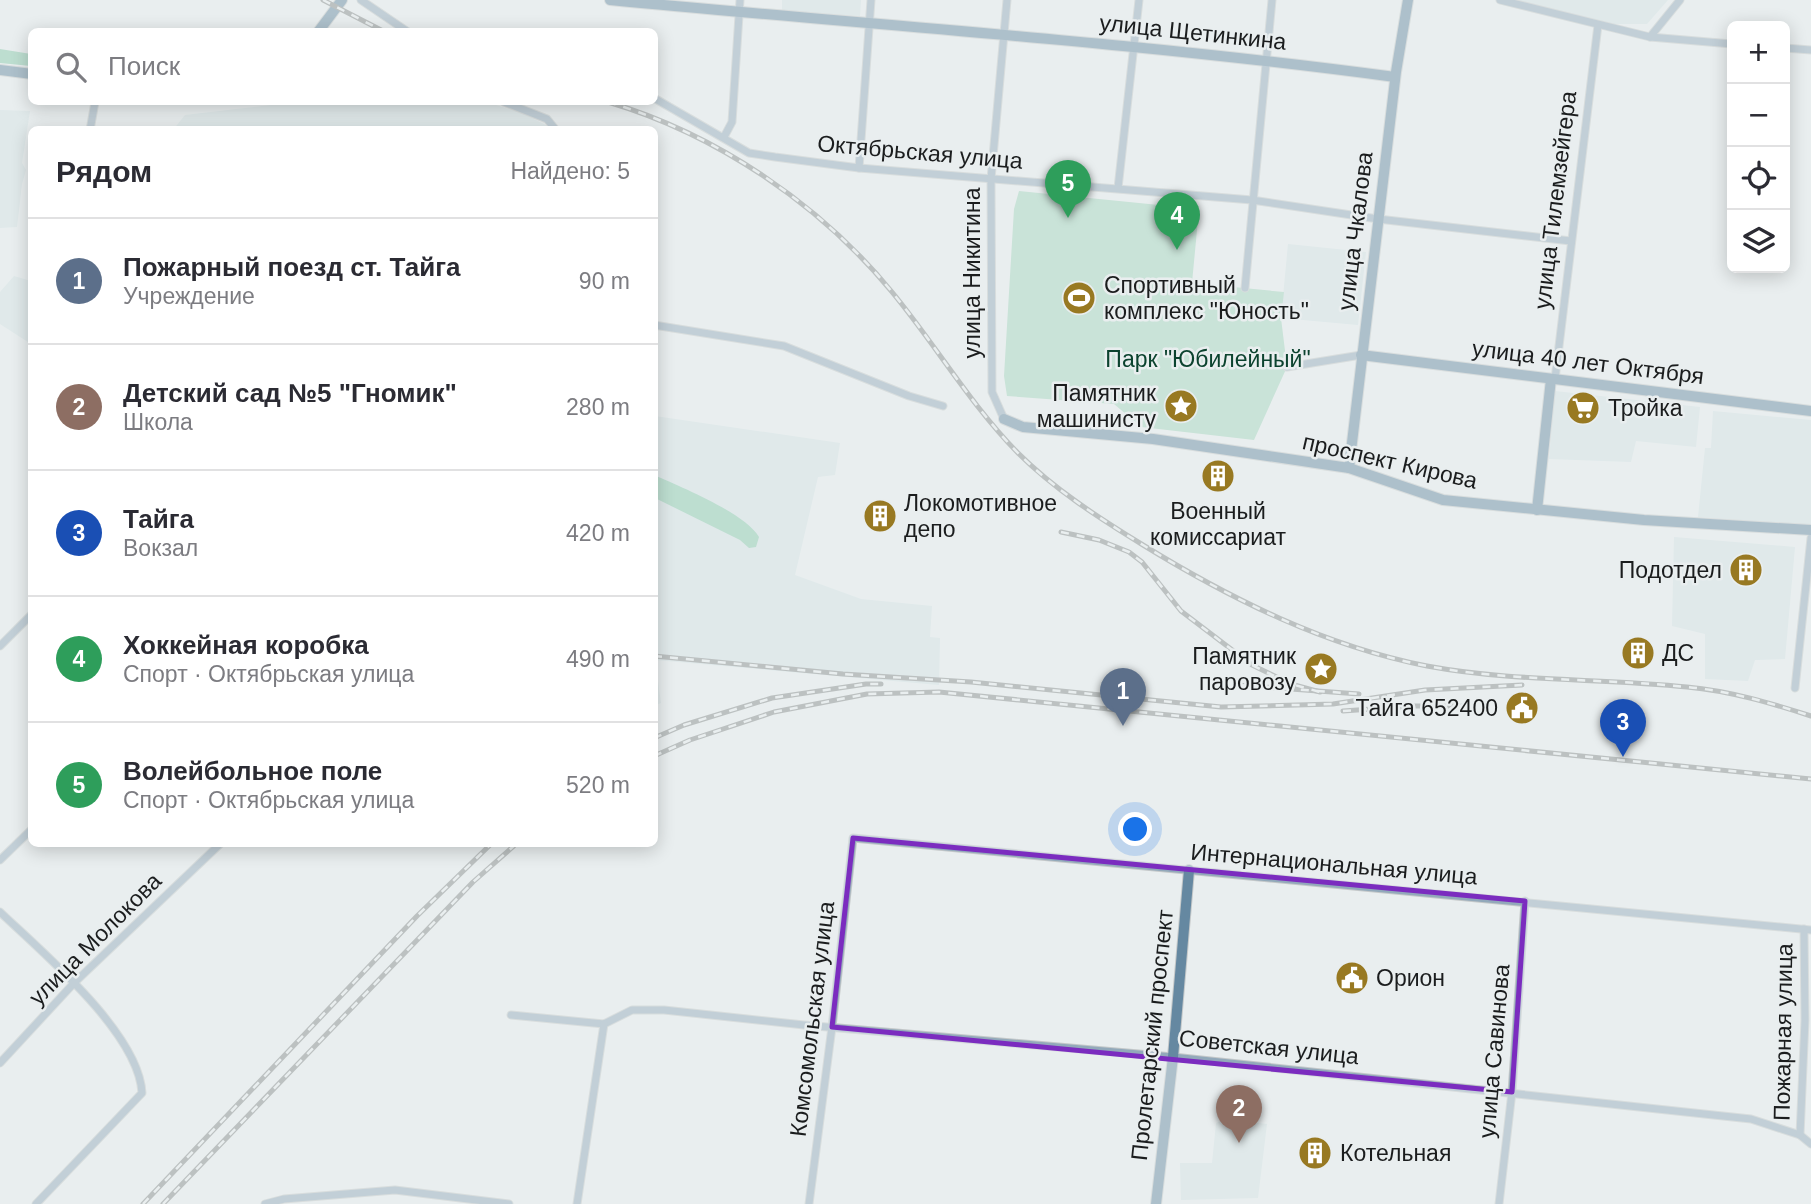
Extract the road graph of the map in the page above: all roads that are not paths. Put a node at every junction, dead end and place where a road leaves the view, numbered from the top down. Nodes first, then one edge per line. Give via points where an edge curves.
1 (361, 0) edge
2 (610, 0) edge
3 (740, 0) edge
4 (871, 0) edge
5 (1007, 0) edge
6 (1139, 0) edge
7 (1272, 0) edge
8 (1408, 0) edge
9 (1500, 0) edge
10 (1680, 0) edge
11 (338, 4) edge
12 (739, 12) junction
13 (869, 24) junction
14 (1598, 25) junction
15 (321, 28) edge
16 (402, 28) edge
17 (1003, 33) junction
18 (1650, 37) junction
19 (1727, 44) edge
20 (1133, 46) junction
21 (1790, 48) edge
22 (1811, 50) edge
23 (1267, 60) junction
24 (0, 71) edge
25 (28, 74) edge
26 (1395, 77) junction
27 (658, 100) edge
28 (94, 105) edge
29 (512, 105) edge
30 (91, 126) edge
31 (553, 126) edge
32 (724, 137) junction
33 (859, 168) junction
34 (991, 179) junction
35 (1118, 188) junction
36 (1252, 200) junction
37 (1378, 219) junction
38 (1571, 241) junction
39 (1245, 288) dead end
40 (658, 326) edge
41 (1361, 355) junction
42 (1287, 367) dead end
43 (1553, 379) junction
44 (943, 405) dead end
45 (1811, 411) edge
46 (1004, 419) joint
47 (1349, 468) junction
48 (1537, 510) junction
49 (1811, 530) edge
50 (1811, 538) edge
51 (28, 618) edge
52 (0, 646) edge
53 (1795, 688) dead end
54 (28, 833) edge
55 (853, 838) joint
56 (217, 847) edge
57 (0, 860) edge
58 (1189, 870) junction
59 (1525, 901) junction
60 (0, 912) edge
61 (1808, 930) edge
62 (75, 984) junction
63 (511, 1015) dead end
64 (604, 1024) junction
65 (832, 1027) junction
66 (1172, 1057) junction
67 (0, 1063) edge
68 (1513, 1092) junction
69 (1800, 1135) junction
70 (1811, 1144) edge
71 (36, 1204) edge
72 (265, 1204) edge
73 (509, 1204) edge
74 (577, 1204) edge
75 (809, 1204) edge
76 (1156, 1204) edge
77 (1499, 1204) edge

1 - 16 street
2 - 12 street, улица Щетинкина
3 - 12 street
4 - 13 street
5 - 17 street, улица Никитина
6 - 20 street
7 - 23 street
8 - 26 street, улица Чкалова
9 - 14 street
10 - 18 street
11 - 15 street
12 - 13 street, улица Щетинкина
12 - 32 street via 732,122
13 - 17 street, улица Щетинкина
13 - 33 street
14 - 18 street
14 - 38 street, улица Тилемзейгера
17 - 20 street, улица Щетинкина
17 - 34 street, улица Никитина
18 - 19 street
20 - 23 street, улица Щетинкина
20 - 35 street
21 - 22 street
23 - 26 street, улица Щетинкина
23 - 36 street
24 - 25 street
26 - 37 street, улица Чкалова
27 - 32 street, Октябрьская улица
28 - 30 street
29 - 31 street via 547,119
32 - 33 street, Октябрьская улица via 749,153
33 - 34 street, Октябрьская улица
34 - 35 street, Октябрьская улица
34 - 46 street, улица Никитина via 992,391
35 - 36 street, Октябрьская улица
36 - 37 street, Октябрьская улица
36 - 39 street
37 - 38 street, Октябрьская улица
37 - 41 street, улица Чкалова
38 - 43 street, улица Тилемзейгера
40 - 44 street via 783,346
41 - 42 street
41 - 43 street, улица 40 лет Октября
41 - 47 street, улица Чкалова
43 - 45 street, улица 40 лет Октября
43 - 48 street, улица Тилемзейгера
46 - 47 street, проспект Кирова via 1023,427 1153,439
47 - 48 street, проспект Кирова via 1443,500
48 - 49 street, проспект Кирова
50 - 53 street
51 - 52 street
54 - 57 street
55 - 58 street, Интернациональная улица
55 - 65 street, Комсомольская улица
56 - 62 street, улица Молокова
58 - 59 street, Интернациональная улица
58 - 66 street, Пролетарский проспект
59 - 61 street, Интернациональная улица
59 - 68 street, улица Савинова
60 - 62 street
61 - 69 street, Пожарная улица
62 - 67 street, улица Молокова
62 - 71 street via 126,1045 142,1093
63 - 64 street, Советская улица
64 - 65 street, Советская улица via 632,1010 664,1010
64 - 74 street
65 - 66 street, Советская улица
65 - 75 street, Комсомольская улица
66 - 68 street, Советская улица
66 - 76 street, Пролетарский проспект
68 - 69 street, Советская улица via 1751,1119
68 - 77 street, улица Савинова
69 - 70 street, Советская улица
72 - 73 street via 395,1190

